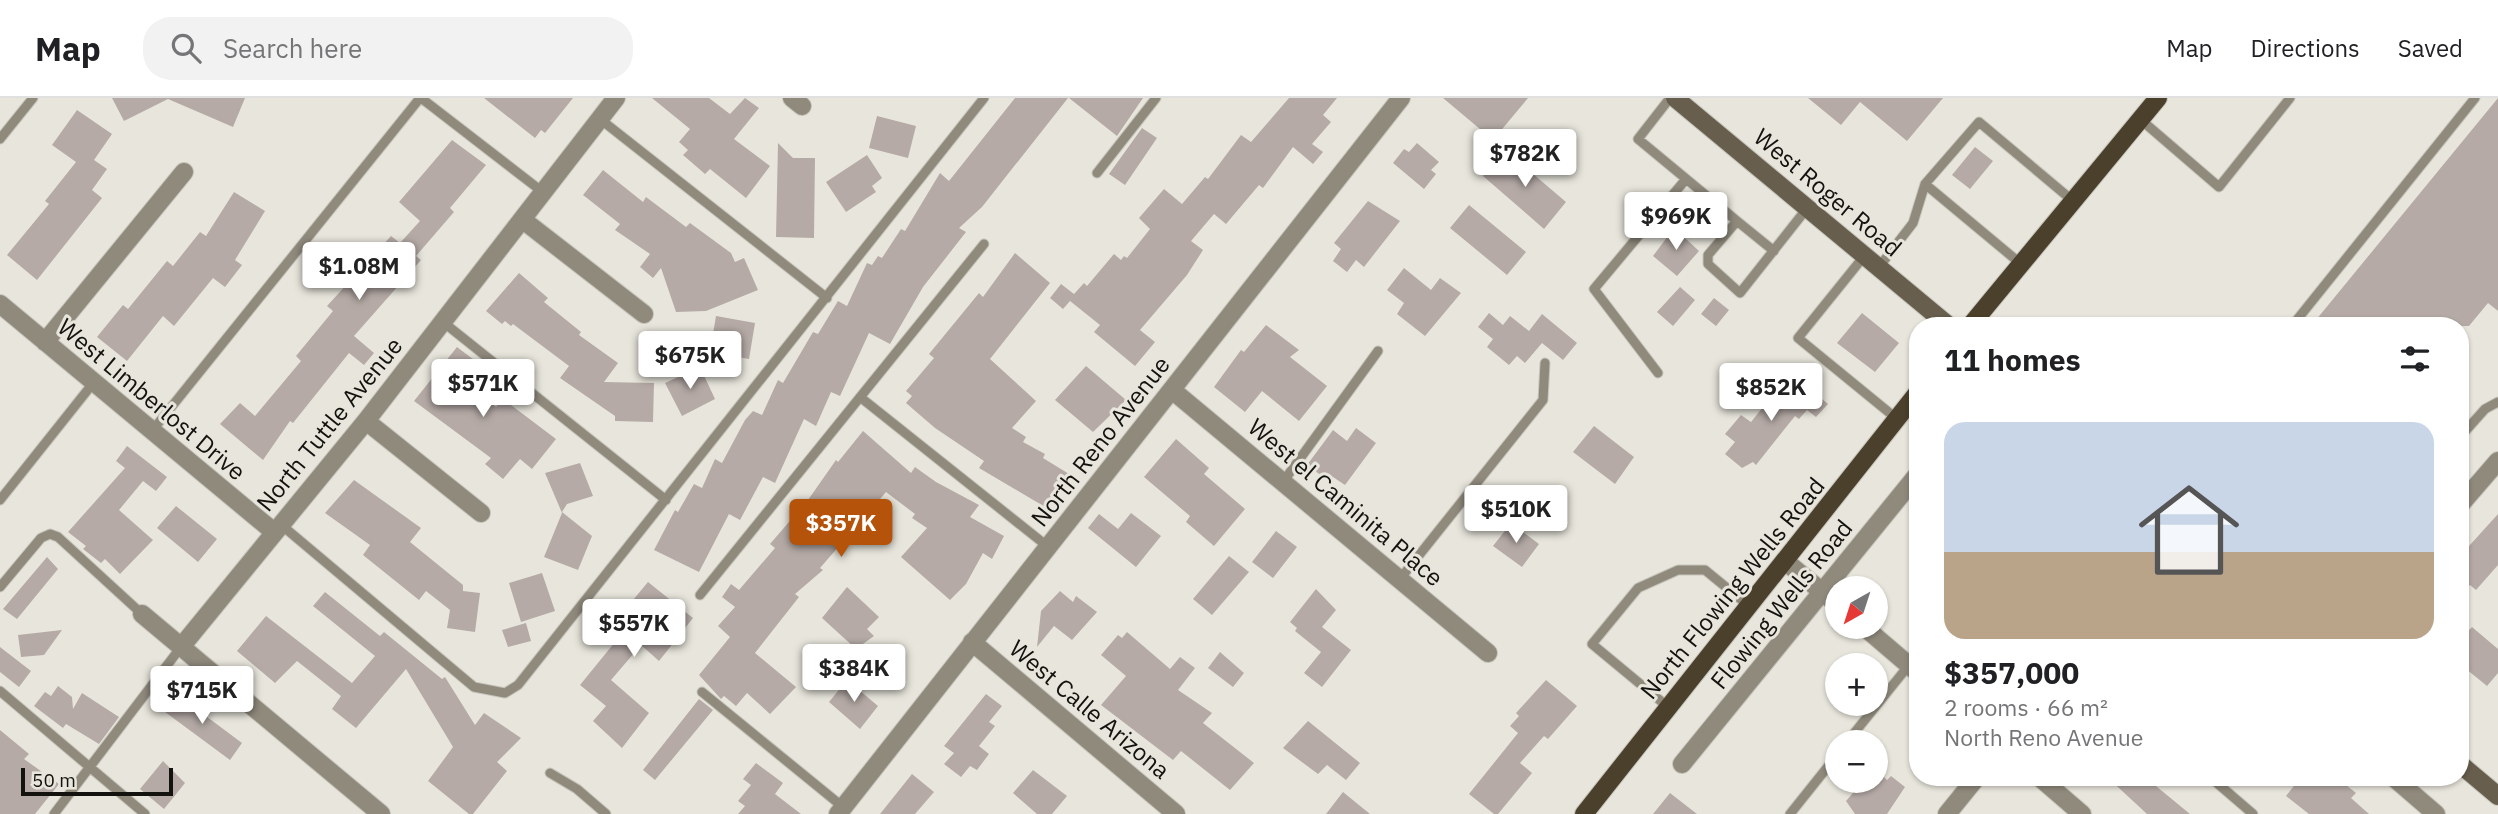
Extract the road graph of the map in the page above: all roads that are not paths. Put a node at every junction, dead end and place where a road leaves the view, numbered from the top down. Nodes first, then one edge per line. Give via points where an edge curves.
1 (33, 98) edge
2 (420, 98) edge
3 (616, 98) edge
4 (984, 98) edge
5 (1156, 98) edge
6 (1401, 98) edge
7 (1670, 98) edge
8 (1675, 98) edge
9 (2158, 98) edge
10 (2290, 98) edge
11 (2475, 98) edge
12 (600, 119) junction
13 (2140, 119) junction
14 (0, 139) edge
15 (184, 172) dead end
16 (1097, 173) dead end
17 (1686, 179) junction
18 (1925, 184) junction
19 (544, 193) junction
20 (2073, 201) junction
21 (1808, 207) junction
22 (523, 220) junction
23 (1737, 221) junction
24 (984, 244) dead end
25 (1774, 251) junction
26 (1865, 255) junction
27 (2021, 264) junction
28 (1879, 267) junction
29 (827, 298) junction
30 (0, 304) edge
31 (644, 314) dead end
32 (1938, 317) edge
33 (1977, 317) edge
34 (2299, 317) edge
35 (443, 322) junction
36 (45, 342) junction
37 (1378, 351) dead end
38 (1545, 363) dead end
39 (1658, 373) dead end
40 (94, 382) junction
41 (1172, 390) junction
42 (860, 397) junction
43 (2498, 402) edge
44 (1909, 404) edge
45 (1897, 419) junction
46 (366, 421) junction
47 (2469, 427) edge
48 (152, 431) junction
49 (2498, 461) edge
50 (1283, 482) junction
51 (2469, 495) edge
52 (1909, 499) edge
53 (0, 500) edge
54 (666, 500) junction
55 (481, 513) dead end
56 (276, 527) junction
57 (1047, 546) junction
58 (1785, 561) junction
59 (1400, 579) junction
60 (0, 587) edge
61 (1823, 593) junction
62 (700, 596) dead end
63 (1749, 606) junction
64 (142, 614) joint
65 (1878, 639) edge
66 (972, 642) junction
67 (181, 647) junction
68 (1488, 653) dead end
69 (1909, 665) edge
70 (1909, 678) edge
71 (0, 691) edge
72 (702, 692) dead end
73 (1668, 706) junction
74 (1859, 730) edge
75 (1682, 764) dead end
76 (90, 769) junction
77 (1825, 770) edge
78 (2469, 772) edge
79 (550, 773) dead end
80 (1970, 786) edge
81 (2049, 786) edge
82 (2220, 786) edge
83 (2403, 786) edge
84 (2498, 796) edge
85 (840, 811) edge
86 (54, 814) edge
87 (145, 814) edge
88 (381, 814) edge
89 (606, 814) edge
90 (1176, 814) edge
91 (1584, 814) edge
92 (1790, 814) edge
93 (1947, 814) edge
94 (2082, 814) edge
95 (2253, 814) edge
96 (2436, 814) edge

1 - 14 lane
2 - 19 lane
2 - 48 lane
3 - 12 street, North Tuttle Avenue
4 - 29 lane
5 - 16 lane
6 - 41 street, North Reno Avenue
7 - 17 lane via 1638,139
8 - 21 street, West Roger Road
9 - 13 main road
10 - 13 lane via 2219,187
11 - 34 lane
12 - 19 street, North Tuttle Avenue
12 - 29 lane
13 - 20 main road
15 - 36 street
17 - 23 lane
17 - 39 lane via 1594,289
18 - 20 lane via 1979,122
18 - 27 lane
18 - 28 lane via 1913,223
19 - 22 street, North Tuttle Avenue
20 - 27 main road
21 - 25 lane
21 - 26 street, West Roger Road
22 - 31 street
22 - 35 street, North Tuttle Avenue
23 - 25 lane
23 - 25 lane via 1708,255 1714,272 1740,293
24 - 42 lane
26 - 28 street, West Roger Road
26 - 45 lane via 1798,338
27 - 33 main road
28 - 32 street, West Roger Road
29 - 54 lane
30 - 36 street, West Limberlost Drive
35 - 46 street, North Tuttle Avenue
35 - 54 lane
36 - 40 street, West Limberlost Drive
37 - 50 lane
38 - 59 lane via 1543,400
40 - 48 street, West Limberlost Drive
40 - 53 lane
41 - 50 street, West el Caminita Place
41 - 57 street, North Reno Avenue
42 - 57 lane
42 - 62 lane
43 - 47 lane
44 - 45 main road, North Flowing Wells Road
45 - 58 main road, North Flowing Wells Road
46 - 55 street
46 - 56 street, North Tuttle Avenue
48 - 56 street, West Limberlost Drive
49 - 51 street
50 - 59 street, West el Caminita Place
52 - 61 street, Flowing Wells Road
54 - 56 lane via 518,685 505,693 474,687
56 - 67 street, North Tuttle Avenue
57 - 66 street, North Reno Avenue
58 - 61 street
58 - 63 main road, North Flowing Wells Road
59 - 68 street, West el Caminita Place
60 - 64 lane via 41,538 50,534
61 - 75 street, Flowing Wells Road
63 - 73 main road, North Flowing Wells Road
63 - 73 lane via 1705,570 1678,570 1638,588 1592,644
64 - 67 street
65 - 69 street
66 - 85 street, North Reno Avenue
66 - 90 street, West Calle Arizona
67 - 76 lane
67 - 88 street
70 - 74 lane
71 - 76 lane
72 - 85 lane
73 - 91 main road, North Flowing Wells Road
76 - 86 lane
76 - 87 lane
77 - 92 lane
78 - 84 street
79 - 89 lane
80 - 93 street
81 - 94 street
82 - 95 lane
83 - 96 street

